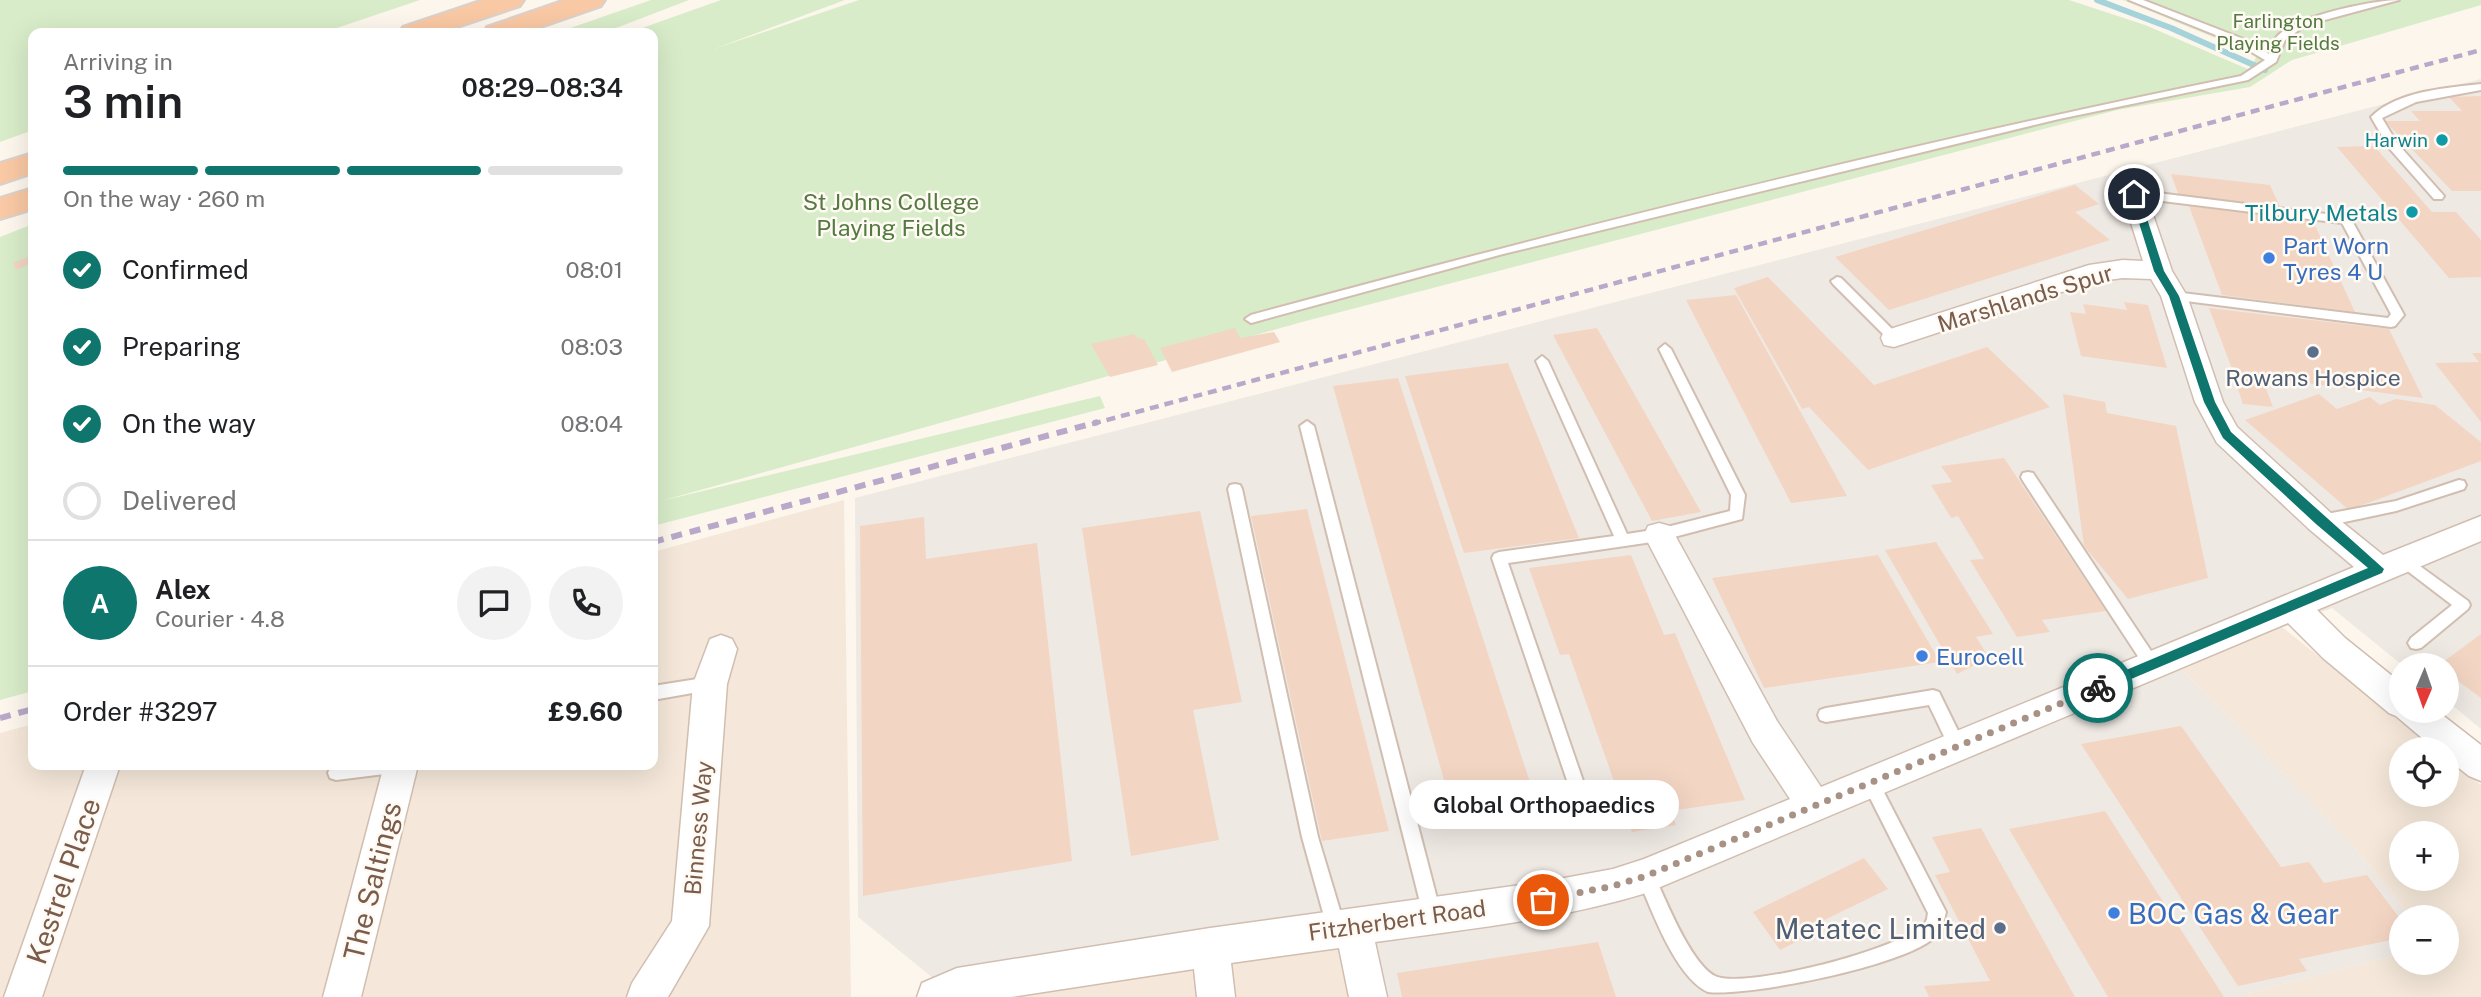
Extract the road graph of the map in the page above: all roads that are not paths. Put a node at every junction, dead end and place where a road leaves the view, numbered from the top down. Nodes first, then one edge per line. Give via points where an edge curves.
1 (510, 0) edge
2 (591, 0) edge
3 (2134, 0) edge
4 (2394, 0) edge
5 (428, 28) edge
6 (511, 28) edge
7 (2265, 65) junction
8 (2481, 87) edge
9 (28, 165) edge
10 (0, 174) edge
11 (2134, 194) joint
12 (2438, 196) dead end
13 (28, 200) edge
14 (0, 209) edge
15 (2159, 271) junction
16 (1837, 281) dead end
17 (2174, 296) junction
18 (1251, 319) dead end
19 (1894, 338) joint
20 (1665, 349) dead end
21 (1542, 361) dead end
22 (1307, 426) dead end
23 (2028, 477) dead end
24 (2459, 485) dead end
25 (1235, 488) dead end
26 (2320, 521) junction
27 (1659, 534) junction
28 (2475, 536) edge
29 (1623, 540) junction
30 (2390, 564) junction
31 (2293, 607) junction
32 (2416, 643) dead end
33 (721, 649) dead end
34 (2152, 665) junction
35 (710, 684) junction
36 (658, 692) edge
37 (2389, 694) edge
38 (1826, 715) dead end
39 (2427, 723) edge
40 (1958, 746) junction
41 (2481, 765) edge
42 (101, 770) edge
43 (360, 770) edge
44 (400, 770) edge
45 (336, 773) dead end
46 (1870, 782) junction
47 (1812, 805) junction
48 (1585, 810) dead end
49 (1646, 876) junction
50 (1433, 916) junction
51 (1345, 928) junction
52 (1210, 947) junction
53 (947, 992) edge
54 (23, 997) edge
55 (342, 997) edge
56 (646, 997) edge
57 (1216, 997) edge
58 (1368, 997) edge

1 - 5 highway
2 - 6 highway
3 - 7 lane via 2242,42
4 - 7 lane via 2302,23 2280,39
7 - 18 lane via 2244,78 2059,116 1503,250
8 - 12 lane via 2388,108 2376,117 2388,139
9 - 10 highway
11 - 15 street
11 - 17 lane via 2346,220 2398,315 2391,323
13 - 14 highway
15 - 17 street
15 - 19 street, Marshlands Spur via 2109,269 2089,274
16 - 19 lane
17 - 26 street via 2209,402 2227,435
20 - 27 lane via 1738,495 1737,515
21 - 29 lane
22 - 50 lane
23 - 34 lane
24 - 26 lane via 2396,506
25 - 51 lane via 1310,837
26 - 30 street
27 - 29 lane
27 - 47 street via 1765,732
28 - 30 street, Fitzherbert Road
29 - 48 lane via 1499,558
30 - 31 street, Fitzherbert Road
30 - 32 lane via 2463,605
31 - 34 street, Fitzherbert Road
31 - 37 street
33 - 35 street, Binness Way
34 - 40 street, Fitzherbert Road
35 - 36 lane
35 - 56 street, Binness Way via 690,926
38 - 40 lane via 1933,697
39 - 41 street
40 - 46 street, Fitzherbert Road
42 - 54 street, Kestrel Place
43 - 45 lane
44 - 55 street, The Saltings
46 - 47 street, Fitzherbert Road
46 - 49 lane via 1937,912 1928,932 1887,955 1769,991 1729,991 1713,986 1691,964
47 - 49 street, Fitzherbert Road
49 - 50 street, Fitzherbert Road via 1581,893
50 - 51 street, Fitzherbert Road
51 - 52 street, Fitzherbert Road
51 - 58 street
52 - 53 street, Fitzherbert Road
52 - 57 street

